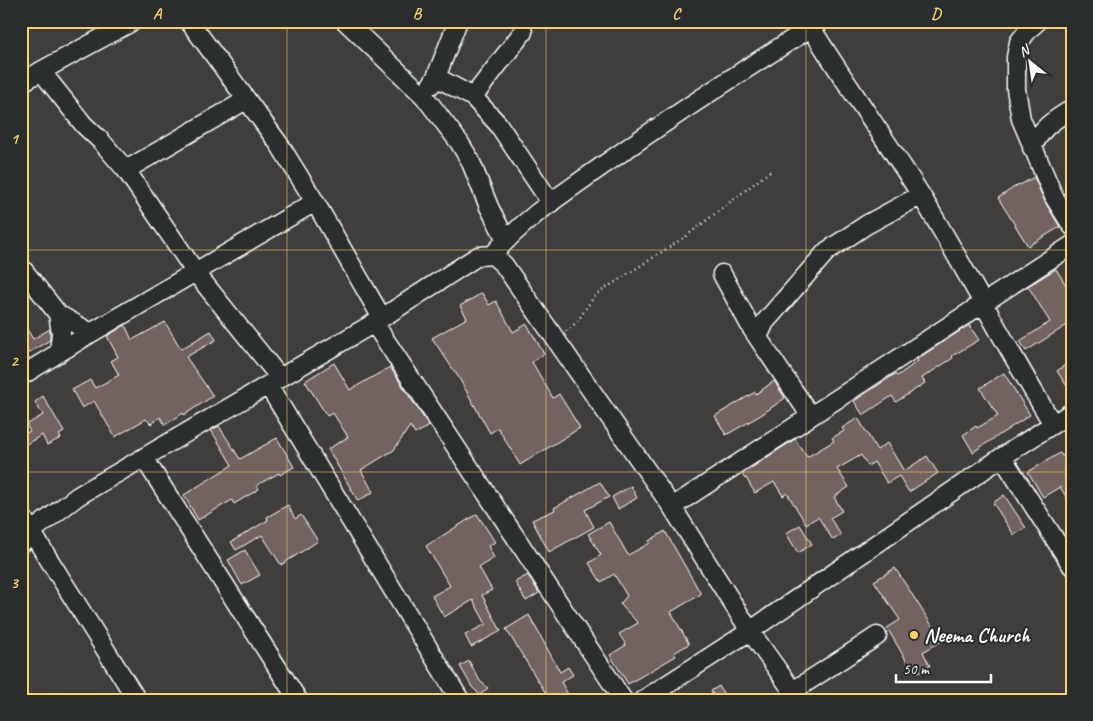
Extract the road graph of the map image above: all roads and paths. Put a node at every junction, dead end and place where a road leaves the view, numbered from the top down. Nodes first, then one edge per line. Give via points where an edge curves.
1 (133, 21) edge
2 (189, 21) edge
3 (345, 21) edge
4 (458, 21) edge
5 (1038, 21) edge
6 (813, 23) edge
7 (523, 32) dead end
8 (41, 71) junction
9 (436, 77) junction
10 (21, 83) edge
11 (424, 96) junction
12 (473, 97) junction
13 (246, 100) junction
14 (1072, 109) edge
15 (1032, 148) junction
16 (773, 169) dead end
17 (126, 170) junction
18 (921, 195) junction
19 (316, 202) junction
20 (551, 203) junction
21 (1072, 226) edge
22 (506, 240) junction
23 (1072, 245) edge
24 (493, 255) junction
25 (21, 267) edge
26 (196, 273) junction
27 (722, 274) dead end
28 (984, 303) junction
29 (58, 314) junction
30 (378, 320) junction
31 (91, 333) junction
32 (553, 336) junction
33 (758, 337) junction
34 (59, 353) junction
35 (21, 376) edge
36 (274, 381) junction
37 (1072, 412) edge
38 (810, 415) junction
39 (1053, 424) junction
40 (1002, 457) junction
41 (144, 458) junction
42 (672, 507) junction
43 (21, 515) edge
44 (26, 537) edge
45 (1072, 566) edge
46 (750, 631) junction
47 (876, 636) dead end
48 (796, 695) edge
49 (137, 700) edge
50 (298, 700) edge
51 (460, 700) edge
52 (623, 700) edge
53 (644, 700) edge

1 - 8 street
2 - 13 street
3 - 11 street
4 - 9 street
5 - 15 street via 1019,42 1016,57 1016,89 1021,119
6 - 18 street
6 - 20 street
7 - 12 street
8 - 10 street
8 - 17 street via 84,126 102,141
9 - 11 street
9 - 12 street
11 - 22 street via 470,160
12 - 20 street via 498,124
13 - 17 street
13 - 19 street
14 - 15 street via 1049,122
15 - 21 street via 1054,197
16 - 32 path via 685,238 595,295 571,328
17 - 26 street
18 - 28 street
18 - 33 street via 827,251 765,322
19 - 26 street
19 - 30 street
20 - 22 street
22 - 24 street
23 - 28 street
24 - 30 street via 478,256
24 - 32 street via 504,265
25 - 29 street
26 - 31 street
26 - 36 street
27 - 33 street
28 - 38 street
28 - 39 street
29 - 31 street
29 - 34 street via 61,333
30 - 36 street
30 - 52 street
31 - 34 street
32 - 42 street
33 - 38 street
34 - 35 street
36 - 41 street
36 - 51 street
37 - 39 street
38 - 42 street
39 - 40 street
40 - 45 street
40 - 46 street
41 - 44 street via 78,496
41 - 50 street
42 - 46 street
43 - 44 street
44 - 49 street
46 - 48 street
46 - 53 street
47 - 48 street

